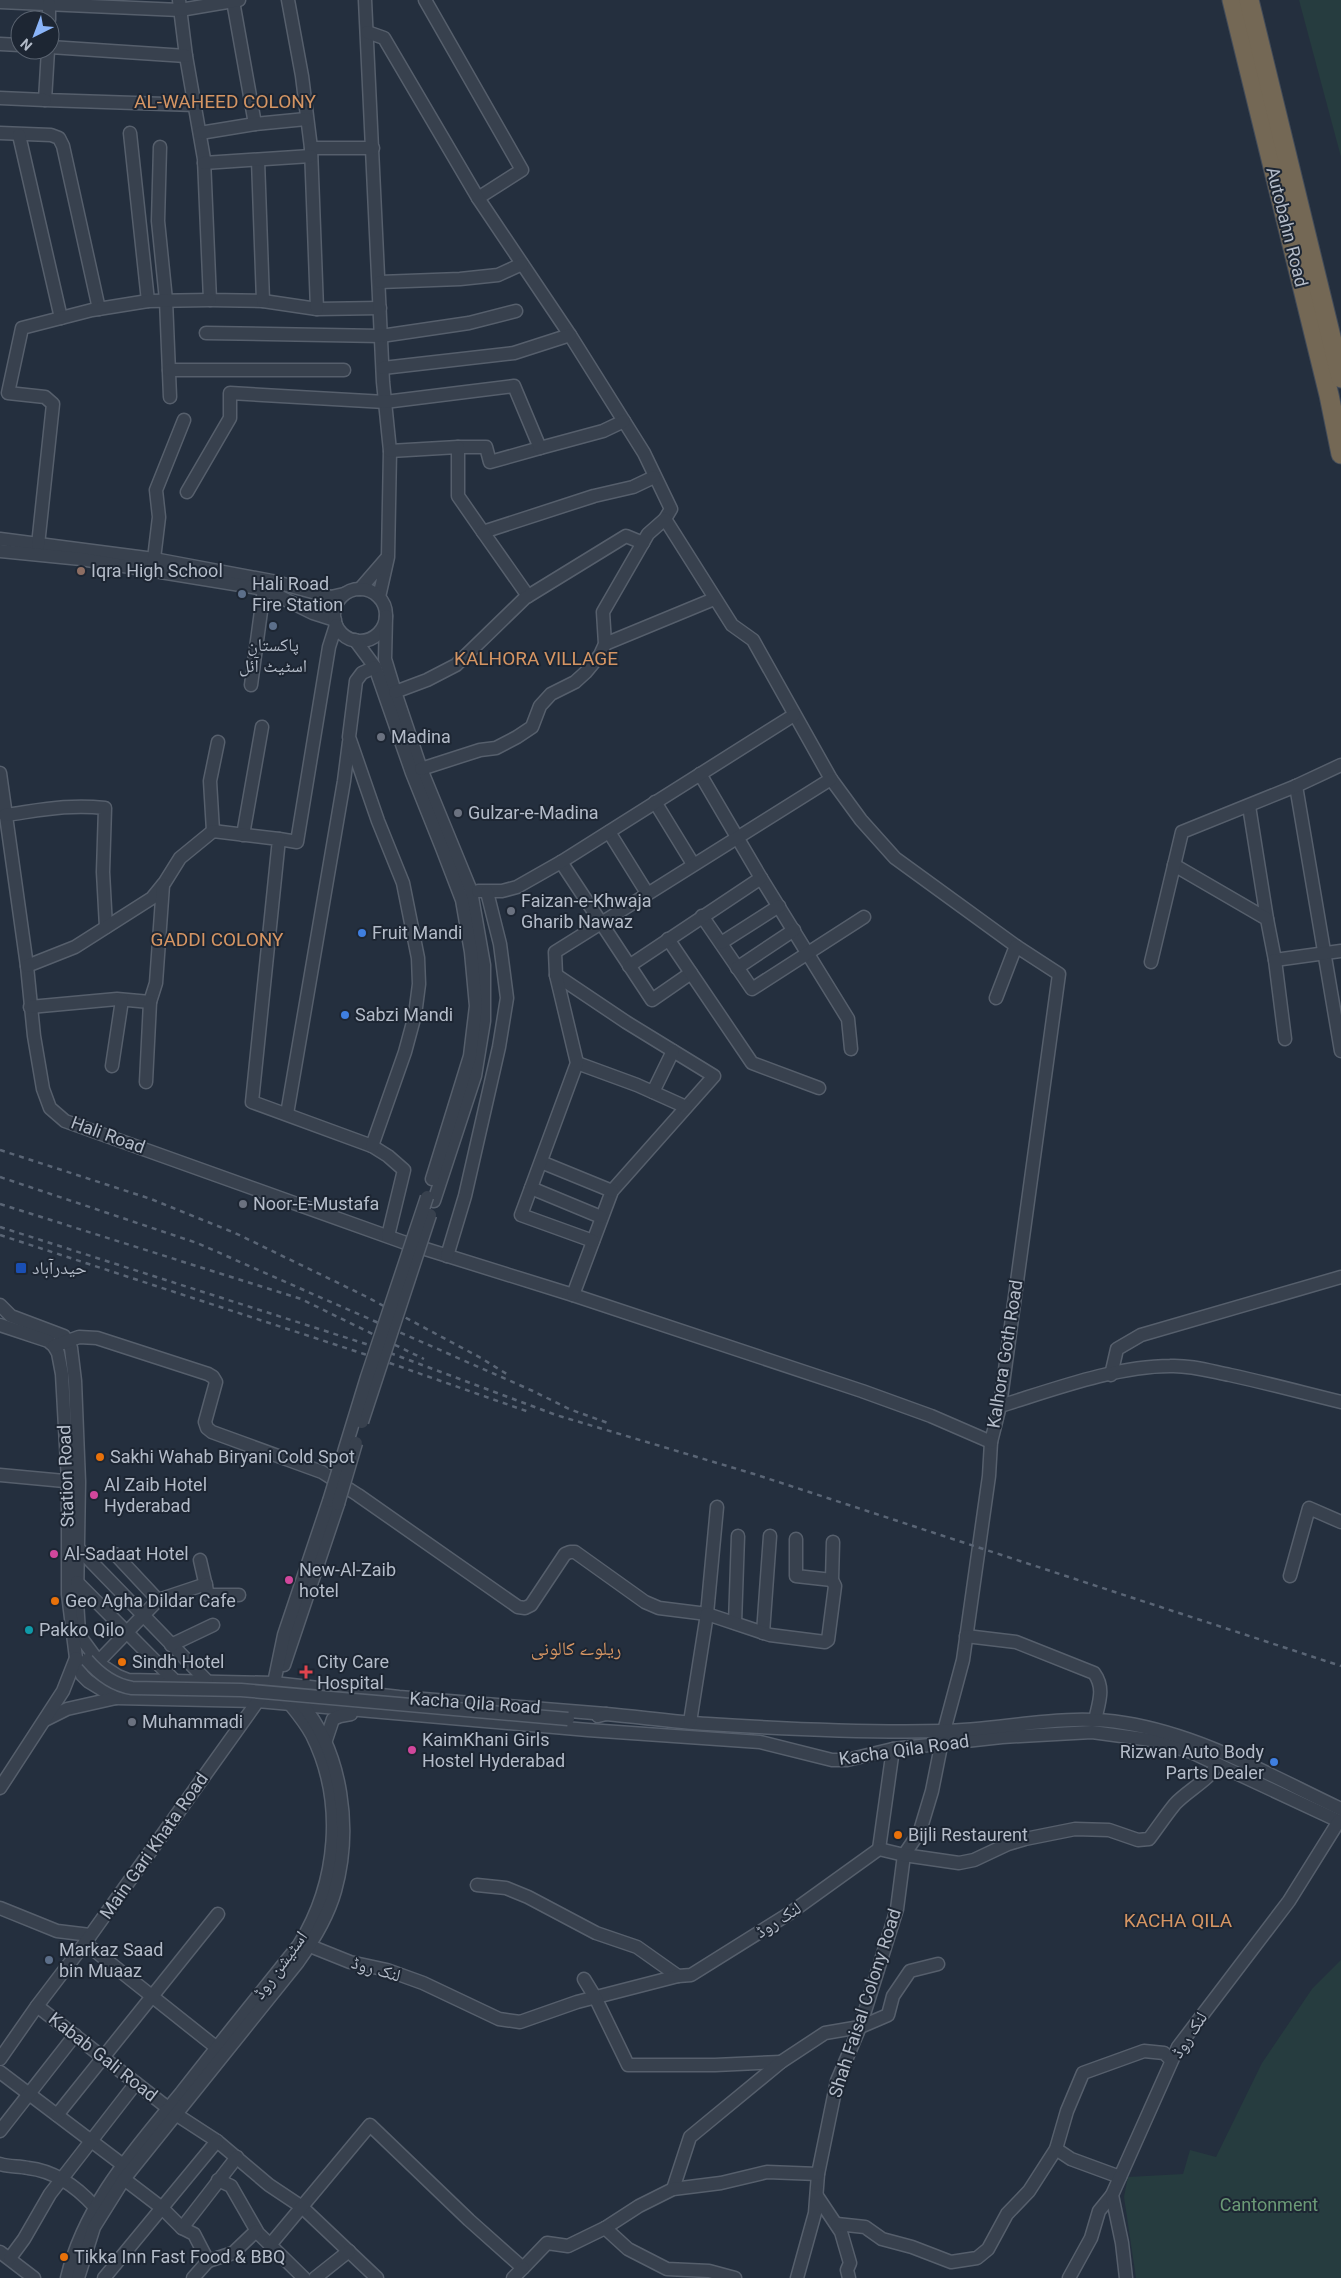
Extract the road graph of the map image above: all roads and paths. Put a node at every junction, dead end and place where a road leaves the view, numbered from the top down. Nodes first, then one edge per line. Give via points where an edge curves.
1 (288, 0) edge
2 (365, 0) edge
3 (425, 0) edge
4 (1232, 0) edge
5 (1249, 0) edge
6 (236, 1) edge
7 (0, 2) edge
8 (55, 3) edge
9 (180, 5) edge
10 (367, 32) junction
11 (60, 48) edge
12 (186, 56) junction
13 (48, 60) edge
14 (0, 98) edge
15 (46, 100) junction
16 (195, 106) junction
17 (306, 119) junction
18 (255, 124) junction
19 (0, 133) edge
20 (200, 133) junction
21 (130, 134) dead end
22 (19, 135) junction
23 (160, 147) dead end
24 (373, 148) junction
25 (311, 152) junction
26 (258, 160) junction
27 (204, 163) junction
28 (478, 198) junction
29 (522, 264) junction
30 (380, 282) junction
31 (166, 300) junction
32 (210, 300) junction
33 (148, 301) junction
34 (263, 301) junction
35 (380, 308) junction
36 (99, 309) junction
37 (317, 309) junction
38 (516, 311) dead end
39 (61, 318) junction
40 (206, 333) dead end
41 (570, 335) junction
42 (381, 336) junction
43 (383, 368) junction
44 (169, 370) junction
45 (344, 370) dead end
46 (1341, 378) edge
47 (170, 397) dead end
48 (385, 402) junction
49 (184, 420) dead end
50 (624, 421) junction
51 (458, 447) junction
52 (540, 448) junction
53 (390, 451) junction
54 (1341, 454) edge
55 (654, 477) junction
56 (187, 492) dead end
57 (665, 519) junction
58 (483, 532) junction
59 (0, 539) edge
60 (643, 542) junction
61 (38, 545) junction
62 (0, 551) edge
63 (388, 557) junction
64 (154, 565) junction
65 (264, 589) junction
66 (360, 589) junction
67 (344, 594) junction
68 (528, 596) junction
69 (379, 597) junction
70 (714, 599) junction
71 (386, 616) junction
72 (335, 623) junction
73 (355, 640) junction
74 (605, 644) junction
75 (375, 667) junction
76 (251, 685) dead end
77 (394, 692) junction
78 (794, 715) junction
79 (262, 726) dead end
80 (349, 737) junction
81 (218, 742) dead end
82 (1341, 765) edge
83 (421, 769) junction
84 (0, 773) edge
85 (700, 774) junction
86 (831, 779) junction
87 (1296, 786) junction
88 (655, 802) junction
89 (1249, 806) junction
90 (5, 815) junction
91 (213, 831) junction
92 (609, 832) junction
93 (243, 835) junction
94 (737, 837) junction
95 (279, 839) junction
96 (561, 862) junction
97 (693, 864) junction
98 (1174, 865) junction
99 (761, 878) junction
100 (163, 885) junction
101 (471, 891) junction
102 (487, 892) junction
103 (647, 893) junction
104 (778, 906) junction
105 (702, 916) junction
106 (864, 918) dead end
107 (1267, 919) junction
108 (601, 923) junction
109 (106, 927) junction
110 (794, 930) junction
111 (668, 939) junction
112 (721, 943) junction
113 (1016, 946) junction
114 (1341, 951) edge
115 (808, 953) junction
116 (1324, 953) junction
117 (1275, 960) junction
118 (1151, 962) dead end
119 (26, 966) junction
120 (630, 966) junction
121 (737, 968) junction
122 (691, 973) junction
123 (556, 975) junction
124 (996, 998) dead end
125 (122, 1000) junction
126 (150, 1002) junction
127 (30, 1007) junction
128 (1285, 1039) dead end
129 (851, 1049) dead end
130 (673, 1051) junction
131 (1341, 1051) edge
132 (577, 1063) junction
133 (112, 1066) dead end
134 (146, 1082) dead end
135 (819, 1088) dead end
136 (653, 1092) junction
137 (686, 1108) junction
138 (287, 1114) junction
139 (372, 1146) junction
140 (541, 1162) junction
141 (531, 1188) junction
142 (612, 1191) junction
143 (430, 1199) junction
144 (601, 1217) junction
145 (388, 1236) junction
146 (593, 1241) junction
147 (447, 1256) junction
148 (1341, 1277) edge
149 (573, 1295) junction
150 (0, 1304) edge
151 (0, 1325) edge
152 (68, 1340) junction
153 (54, 1346) junction
154 (1111, 1375) junction
155 (1341, 1402) edge
156 (1000, 1406) junction
157 (990, 1442) junction
158 (0, 1475) edge
159 (73, 1481) junction
160 (717, 1507) dead end
161 (1341, 1522) edge
162 (738, 1536) dead end
163 (770, 1536) dead end
164 (796, 1539) dead end
165 (832, 1542) dead end
166 (78, 1548) junction
167 (115, 1554) dead end
168 (200, 1560) dead end
169 (1290, 1576) dead end
170 (832, 1580) junction
171 (77, 1582) junction
172 (206, 1584) junction
173 (239, 1595) dead end
174 (158, 1600) junction
175 (707, 1614) junction
176 (143, 1616) junction
177 (735, 1623) junction
178 (213, 1625) dead end
179 (76, 1632) junction
180 (127, 1633) junction
181 (763, 1633) junction
182 (966, 1636) junction
183 (172, 1645) junction
184 (85, 1657) junction
185 (175, 1681) junction
186 (207, 1681) junction
187 (279, 1683) junction
188 (116, 1698) junction
189 (257, 1701) junction
190 (297, 1705) junction
191 (374, 1712) junction
192 (606, 1714) junction
193 (575, 1719) junction
194 (44, 1720) junction
195 (1095, 1720) junction
196 (690, 1722) junction
197 (608, 1731) junction
198 (944, 1731) junction
199 (875, 1732) junction
200 (326, 1740) junction
201 (942, 1744) junction
202 (893, 1749) junction
203 (877, 1751) junction
204 (1217, 1764) junction
205 (0, 1788) edge
206 (1340, 1817) edge
207 (879, 1849) junction
208 (904, 1855) junction
209 (477, 1885) dead end
210 (0, 1908) edge
211 (218, 1914) dead end
212 (88, 1939) junction
213 (310, 1946) junction
214 (938, 1964) dead end
215 (678, 1976) junction
216 (584, 1980) dead end
217 (152, 1995) junction
218 (596, 1997) junction
219 (37, 2006) junction
220 (860, 2027) junction
221 (75, 2035) junction
222 (217, 2048) junction
223 (104, 2058) junction
224 (0, 2059) edge
225 (1171, 2060) junction
226 (781, 2062) junction
227 (0, 2072) edge
228 (136, 2083) junction
229 (29, 2093) junction
230 (173, 2112) junction
231 (57, 2115) junction
232 (0, 2131) edge
233 (92, 2141) junction
234 (217, 2141) junction
235 (1056, 2149) junction
236 (237, 2157) junction
237 (0, 2164) edge
238 (123, 2165) junction
239 (818, 2174) junction
240 (1120, 2176) junction
241 (62, 2179) junction
242 (124, 2179) junction
243 (218, 2180) junction
244 (673, 2189) junction
245 (1112, 2195) junction
246 (817, 2196) junction
247 (94, 2207) junction
248 (302, 2207) junction
249 (162, 2208) junction
250 (837, 2224) junction
251 (182, 2228) junction
252 (605, 2228) junction
253 (256, 2231) junction
254 (270, 2245) junction
255 (349, 2251) junction
256 (5, 2255) edge
257 (208, 2261) junction
258 (524, 2268) junction
259 (34, 2278) edge
260 (67, 2278) edge
261 (78, 2278) edge
262 (104, 2278) edge
263 (193, 2278) edge
264 (304, 2278) edge
265 (315, 2278) edge
266 (377, 2278) edge
267 (513, 2278) edge
268 (735, 2278) edge
269 (797, 2278) edge
270 (849, 2278) edge
271 (1069, 2278) edge
272 (1126, 2278) edge

1 - 17 street
2 - 10 street
3 - 28 street via 522,170
4 - 54 highway, Autobahn Road
5 - 46 highway, Autobahn Road
6 - 9 street
6 - 18 street
7 - 8 street
8 - 9 street
9 - 12 street
10 - 24 street
10 - 28 street via 384,38
11 - 12 street
12 - 16 street
13 - 15 street
14 - 15 street
15 - 16 street
16 - 20 street
17 - 18 street
17 - 25 street
18 - 20 street
19 - 22 street
20 - 27 street
21 - 33 street
22 - 36 street via 51,135 59,138 63,146
22 - 39 street
23 - 31 street via 158,221
24 - 25 street
24 - 30 street
25 - 26 street
25 - 37 street
26 - 27 street
26 - 34 street
27 - 32 street
28 - 29 street
29 - 30 street via 498,275
29 - 41 street
30 - 35 street
31 - 32 street
31 - 33 street
31 - 44 street
32 - 34 street
33 - 36 street
34 - 37 street
35 - 37 street
35 - 42 street
36 - 39 street
38 - 42 street via 470,323
39 - 61 street via 22,328 8,393 45,397 53,404
40 - 42 street
41 - 43 street via 514,353
41 - 50 street
42 - 43 street
43 - 48 street
44 - 45 street
44 - 47 street
48 - 52 street via 514,386
48 - 53 street
48 - 56 street via 230,393 230,418
49 - 64 street via 156,490 160,517
50 - 52 street via 604,431
50 - 55 street via 644,453
51 - 52 street via 486,447 490,462
51 - 53 street
51 - 58 street via 458,496
53 - 63 street
55 - 57 street via 670,508
55 - 58 street via 633,487 594,496
57 - 60 street
57 - 70 street
58 - 68 street
59 - 61 street
60 - 68 street via 626,536
60 - 74 street via 604,612
61 - 64 street
62 - 64 street
63 - 66 street
63 - 69 street
64 - 65 street
64 - 67 street via 272,581 331,597
65 - 72 street
65 - 76 street
66 - 67 street
66 - 69 street
67 - 72 street via 335,608
68 - 77 street via 456,666
69 - 71 street
70 - 74 street
70 - 78 street via 732,625 754,640
71 - 73 street via 380,632 372,638
71 - 77 street via 385,659
72 - 73 street via 347,638
72 - 95 street via 297,842
73 - 75 street
74 - 83 street via 586,672 575,682 551,694 540,706 532,727 496,748
75 - 80 street via 356,681
75 - 143 street via 462,900 471,952 476,1006 470,1056
77 - 83 street
78 - 85 street
78 - 86 street
79 - 93 street
80 - 138 street
80 - 139 street via 403,883 418,958 415,1015
81 - 91 street via 210,781
82 - 87 street
83 - 101 street
84 - 90 street, Hali Road
85 - 88 street
85 - 94 street
86 - 94 street
86 - 113 street via 860,820 895,858
87 - 89 street
87 - 116 street
88 - 92 street
88 - 97 street
89 - 98 street via 1182,832
89 - 107 street
90 - 109 street via 59,806 105,808 103,872
90 - 119 street, Hali Road
91 - 93 street
91 - 100 street via 180,858
92 - 96 street
92 - 103 street
93 - 95 street
94 - 97 street
94 - 99 street
95 - 138 street via 252,1102
96 - 102 street via 517,887
96 - 108 street
97 - 103 street
98 - 107 street
98 - 118 street
99 - 104 street
99 - 105 street
100 - 109 street via 152,898
100 - 126 street via 156,983
101 - 102 street
101 - 143 street via 484,965 484,1021 475,1076
102 - 147 street via 500,944 507,998 465,1196
103 - 108 street
104 - 110 street
104 - 112 street
105 - 111 street
105 - 112 street
106 - 115 street
107 - 117 street
108 - 120 street
108 - 123 street via 556,952
109 - 119 street via 75,947
110 - 115 street
110 - 121 street
111 - 120 street
111 - 122 street
112 - 121 street
113 - 124 street
113 - 156 street, Kalhora Goth Road via 1059,974
114 - 116 street
115 - 121 street via 752,989
115 - 129 street via 848,1019
116 - 117 street
116 - 131 street
117 - 128 street
119 - 127 street, Hali Road
120 - 122 street via 652,1000
122 - 135 street via 752,1063
123 - 130 street
123 - 132 street
125 - 126 street
125 - 127 street
125 - 133 street
126 - 134 street
127 - 145 street, Hali Road via 44,1089 50,1108 65,1121
130 - 136 street
130 - 137 street via 714,1076
132 - 136 street
132 - 140 street
136 - 137 street
137 - 142 street
138 - 139 street
139 - 145 street via 404,1170
140 - 141 street
140 - 142 street
141 - 144 street
141 - 146 street via 521,1215
142 - 144 street
143 - 187 street, bridge
144 - 146 street
145 - 147 street, Hali Road
146 - 149 street
147 - 149 street, Hali Road
148 - 154 street via 1141,1335 1117,1349
149 - 157 street, Hali Road via 862,1391 932,1416
150 - 152 street via 11,1316
151 - 153 street
152 - 153 street
152 - 159 street, Station Road via 74,1365
152 - 175 street via 97,1338 214,1377 216,1382 205,1422 212,1432 322,1472 518,1607 531,1605 565,1554 575,1552 645,1602 659,1608
153 - 159 street, Station Road via 62,1374
154 - 155 street via 1142,1368 1195,1368
154 - 156 street
156 - 157 street, Kalhora Goth Road
157 - 182 street, Kalhora Goth Road via 989,1476
158 - 159 street
159 - 166 street, Station Road
159 - 179 street, Station Road via 68,1594
160 - 175 street
161 - 169 street via 1309,1508
162 - 177 street
163 - 181 street
164 - 170 street via 796,1576
165 - 170 street
166 - 171 street, Station Road
166 - 176 street
167 - 174 street
168 - 172 street
170 - 181 street via 835,1586 828,1640
171 - 179 street, Station Road
171 - 180 street
172 - 173 street via 208,1594
172 - 174 street
174 - 176 street
175 - 177 street
175 - 196 street
176 - 180 street
176 - 183 street
177 - 181 street
178 - 183 street
179 - 184 street
179 - 184 street, Station Road via 82,1639
180 - 184 street
180 - 185 street
182 - 195 street via 1016,1642 1094,1673 1100,1681 1101,1690
182 - 198 street, Kalhora Goth Road
183 - 186 street
184 - 185 street, Station Road via 128,1680
184 - 188 street, Station Road via 82,1675
184 - 193 street, bridge via 104,1676 132,1688 241,1690
184 - 194 street
185 - 186 street, Station Road
186 - 187 street, Station Road
187 - 189 street, Main Gari Khata Road
187 - 190 street, اسٹیشن روڈ
187 - 192 street, Kacha Qila Road via 399,1697
188 - 189 street
188 - 194 street via 81,1705
189 - 190 street
189 - 212 street, Main Gari Khata Road
190 - 191 street, Kacha Qila Road
190 - 200 street, اسٹیشن روڈ via 320,1727
190 - 222 street, اسٹیشن روڈ via 324,1763 331,1791 334,1836 328,1873 299,1945
191 - 197 street, Kacha Qila Road
191 - 200 street via 336,1718 331,1722
192 - 193 street
192 - 196 street, Kacha Qila Road
193 - 197 street
194 - 205 street
195 - 198 street, Kacha Qila Road
195 - 206 street, Kacha Qila Road via 1180,1736 1230,1756
196 - 199 street, Kacha Qila Road
197 - 203 street, Kacha Qila Road via 760,1742 832,1760 847,1760
198 - 199 street, Kacha Qila Road
198 - 201 street, Shah Faisal Colony Road
199 - 203 street via 868,1742
200 - 213 street, اسٹیشن روڈ via 338,1783 343,1838 334,1894
201 - 202 street, Kacha Qila Road
201 - 204 street, Kacha Qila Road via 1092,1732 1171,1745
201 - 208 street, Shah Faisal Colony Road via 920,1832
202 - 203 street, Kacha Qila Road
202 - 207 street
204 - 206 street, Kacha Qila Road
204 - 208 street via 1213,1774 1174,1805 1149,1839 1138,1840 1109,1830 1075,1829 1008,1844 960,1863
206 - 225 street, لنک روڈ via 1289,1901 1178,2046
207 - 208 street
207 - 215 street, لنک روڈ via 790,1913 691,1975
208 - 220 street, Shah Faisal Colony Road via 897,1909
209 - 215 street via 506,1888 528,1897 596,1933 637,1947
210 - 212 street via 57,1931
211 - 217 street
212 - 217 street
212 - 219 street, Main Gari Khata Road
213 - 218 street, لنک روڈ via 350,1962 387,1970 423,1983 499,2019 520,2022
213 - 230 street, اسٹیشن روڈ
214 - 220 street via 910,1972 893,1996 888,2015
215 - 218 street, لنک روڈ
216 - 218 street
217 - 222 street
217 - 223 street
218 - 226 street via 628,2065
219 - 221 street, Kabab Gali Road
219 - 224 street, Main Gari Khata Road
220 - 226 street via 825,2033
220 - 239 street, Shah Faisal Colony Road via 836,2081
221 - 223 street, Kabab Gali Road
221 - 229 street
222 - 230 street, اسٹیشن روڈ
223 - 228 street, Kabab Gali Road
223 - 231 street
225 - 235 street via 1164,2053 1144,2051 1083,2074 1067,2111
225 - 240 street, لنک روڈ
226 - 244 street via 690,2137
227 - 229 street
228 - 230 street, Kabab Gali Road
228 - 233 street
229 - 231 street
229 - 232 street
230 - 234 street, Kabab Gali Road
230 - 238 street, اسٹیشن روڈ
230 - 242 street, اسٹیشن روڈ
231 - 233 street
233 - 238 street
233 - 241 street
234 - 236 street, Kabab Gali Road
234 - 249 street
235 - 240 street
235 - 250 street via 1028,2191 1007,2214 988,2249 977,2258 951,2262 882,2239 865,2227
236 - 243 street
236 - 248 street, Kabab Gali Road via 269,2185
237 - 241 street via 28,2168
238 - 247 street, اسٹیشن روڈ
239 - 244 street via 766,2172 721,2183
239 - 246 street, Shah Faisal Colony Road
240 - 245 street, لنک روڈ
241 - 247 street
241 - 256 street via 24,2239
242 - 249 street
242 - 261 street, اسٹیشن روڈ via 94,2227
243 - 251 street
243 - 253 street via 232,2186
244 - 252 street
245 - 271 street, لنک روڈ via 1099,2211 1091,2238
245 - 272 street
246 - 250 street
246 - 269 street, Shah Faisal Colony Road
247 - 260 street, اسٹیشن روڈ
248 - 254 street
248 - 255 street, Kabab Gali Road
248 - 258 street via 370,2125
249 - 251 street
249 - 262 street
250 - 270 street via 850,2263 847,2270
251 - 257 street via 194,2234
252 - 258 street via 568,2246 547,2243
252 - 268 street via 628,2249 667,2269 709,2271
253 - 254 street
253 - 257 street via 233,2253
254 - 264 street
255 - 265 street
255 - 266 street, Kabab Gali Road
256 - 259 street
257 - 263 street
258 - 267 street

